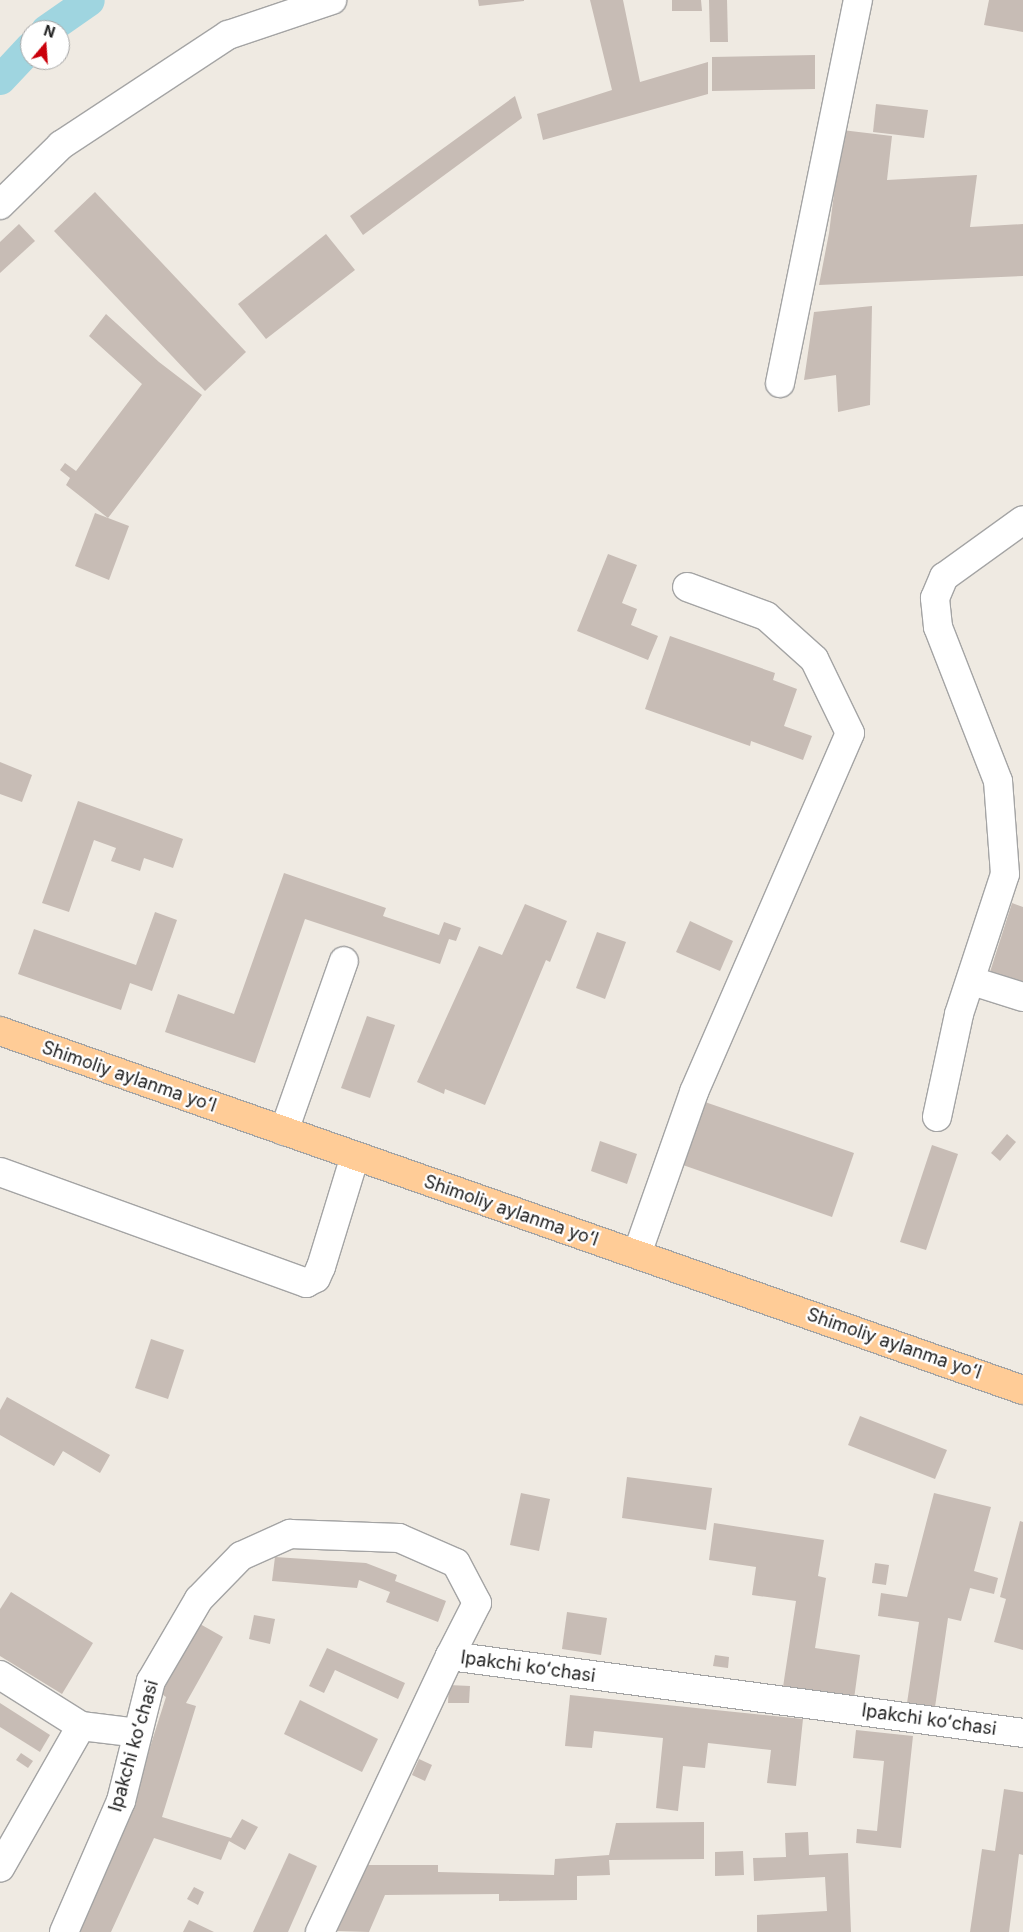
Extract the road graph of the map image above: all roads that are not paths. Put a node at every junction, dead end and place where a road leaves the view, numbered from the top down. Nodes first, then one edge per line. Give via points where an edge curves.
1 (332, 0) edge
2 (858, 0) edge
3 (0, 205) edge
4 (780, 383) dead end
5 (1023, 520) edge
6 (688, 587) dead end
7 (344, 961) dead end
8 (972, 981) junction
9 (1023, 997) edge
10 (0, 1031) edge
11 (937, 1117) dead end
12 (284, 1131) junction
13 (355, 1156) junction
14 (0, 1172) edge
15 (637, 1254) junction
16 (1023, 1390) edge
17 (450, 1656) junction
18 (0, 1675) edge
19 (81, 1726) junction
20 (138, 1733) junction
21 (1023, 1733) edge
22 (0, 1868) edge
23 (64, 1932) edge
24 (320, 1932) edge

1 - 3 street via 228,35 61,145
2 - 4 street
5 - 8 street via 944,577 935,598 938,628 998,781 1005,874
6 - 15 street via 766,616 814,659 850,733 694,1092
7 - 12 street
8 - 9 street
8 - 11 street via 959,1014
10 - 12 main road, Shimoliy aylanma yoʻl
12 - 13 main road, Shimoliy aylanma yoʻl
13 - 14 street via 321,1268 316,1278 306,1283
13 - 15 main road, Shimoliy aylanma yoʻl
15 - 16 main road, Shimoliy aylanma yoʻl
17 - 20 street, Ipakchi koʻchasi via 477,1604 456,1563 398,1538 290,1534 241,1556 199,1599 151,1681
17 - 21 street, Ipakchi koʻchasi
17 - 24 street
18 - 19 street
19 - 20 street
19 - 22 street
20 - 23 street, Ipakchi koʻchasi via 121,1800

